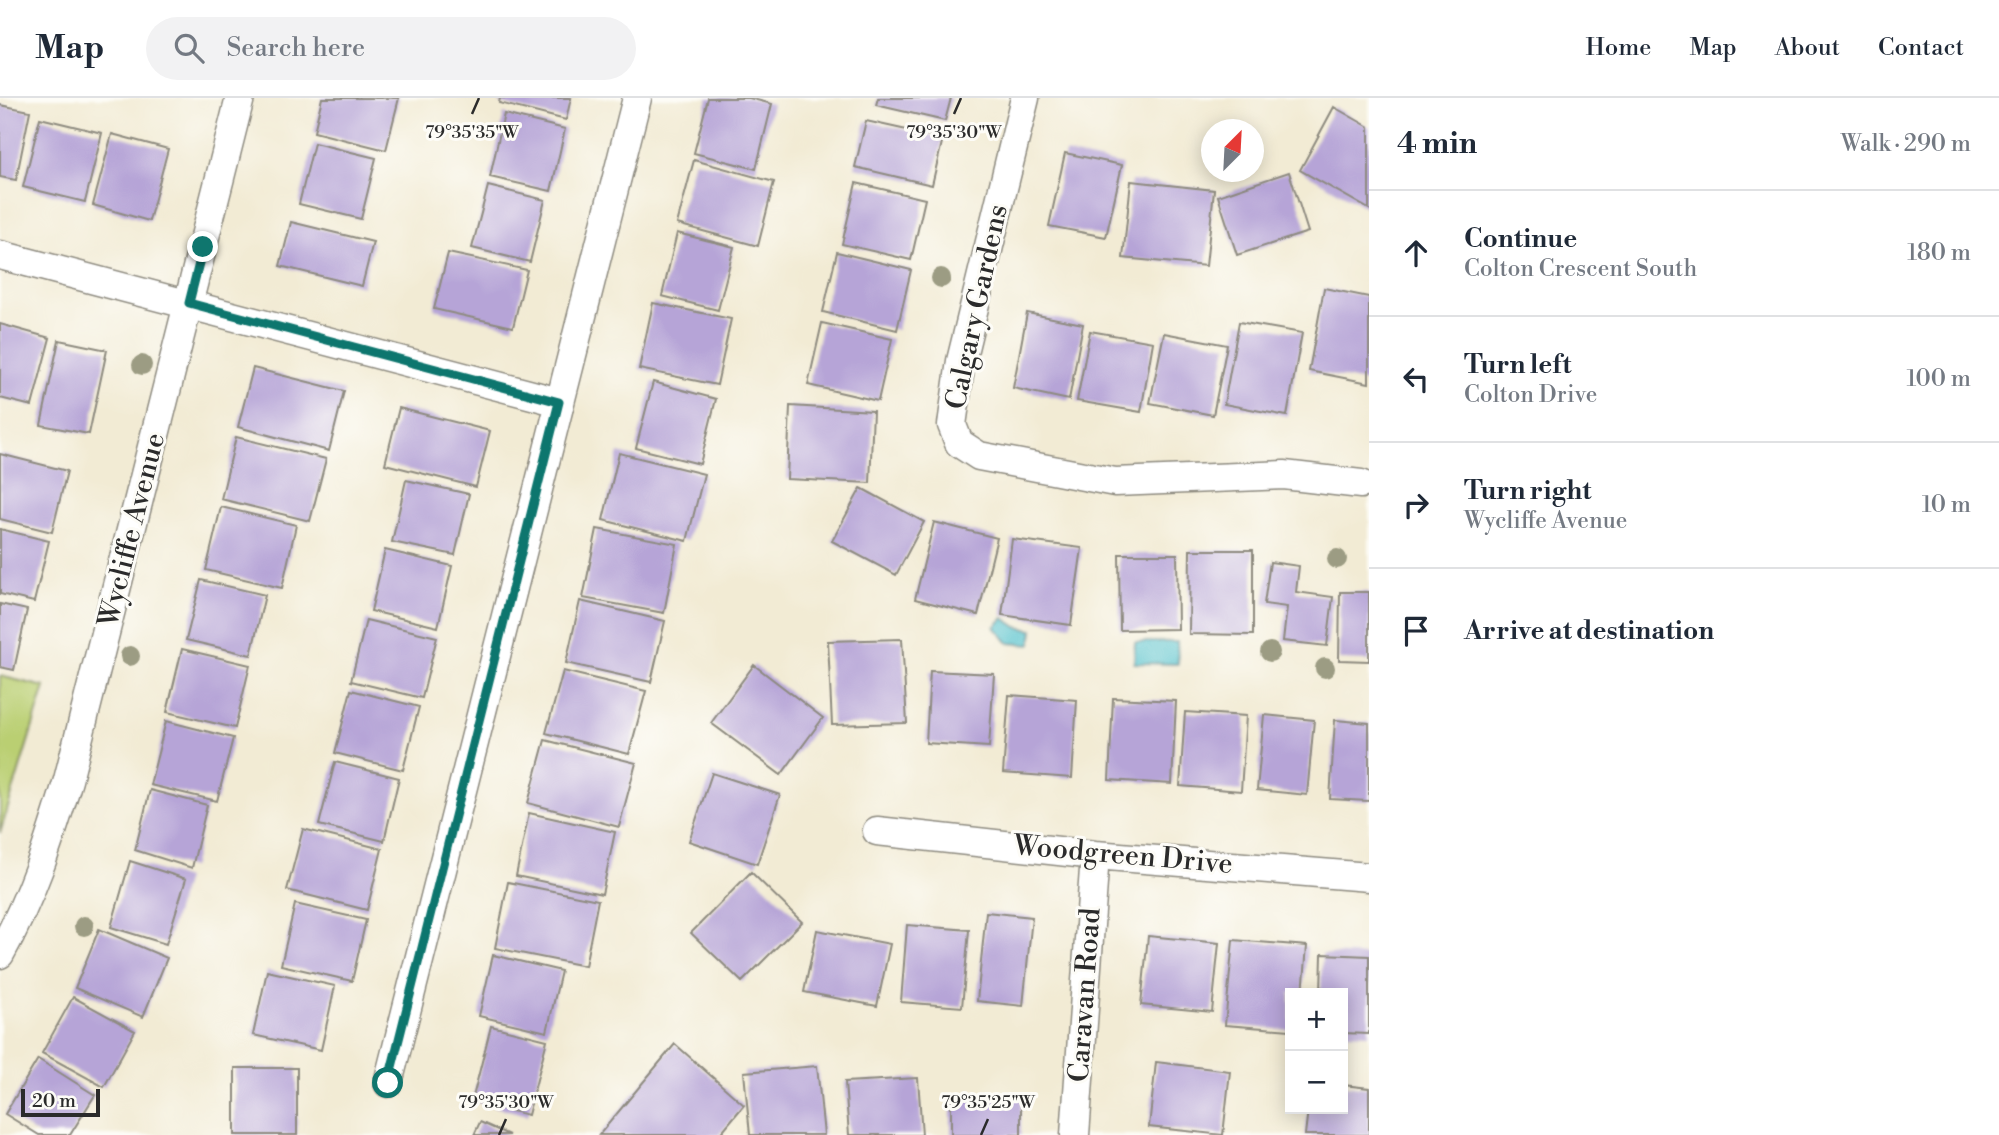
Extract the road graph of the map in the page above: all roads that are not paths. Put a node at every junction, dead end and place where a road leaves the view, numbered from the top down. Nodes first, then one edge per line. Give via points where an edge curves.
1 (240, 98) edge
2 (637, 98) edge
3 (1025, 98) edge
4 (0, 255) edge
5 (189, 303) junction
6 (559, 402) junction
7 (1361, 484) dead end
8 (877, 831) dead end
9 (1096, 855) junction
10 (1369, 877) edge
11 (0, 954) edge
12 (388, 1083) dead end
13 (1075, 1135) edge

1 - 5 street, Wycliffe Avenue
2 - 6 street
3 - 7 street, Calgary Gardens via 961,361 952,425 959,443 979,456 1115,482 1284,475
4 - 5 street
5 - 6 street
5 - 11 street, Wycliffe Avenue via 47,853
6 - 12 street
8 - 9 street, Woodgreen Drive
9 - 10 street, Woodgreen Drive
9 - 13 street, Caravan Road

